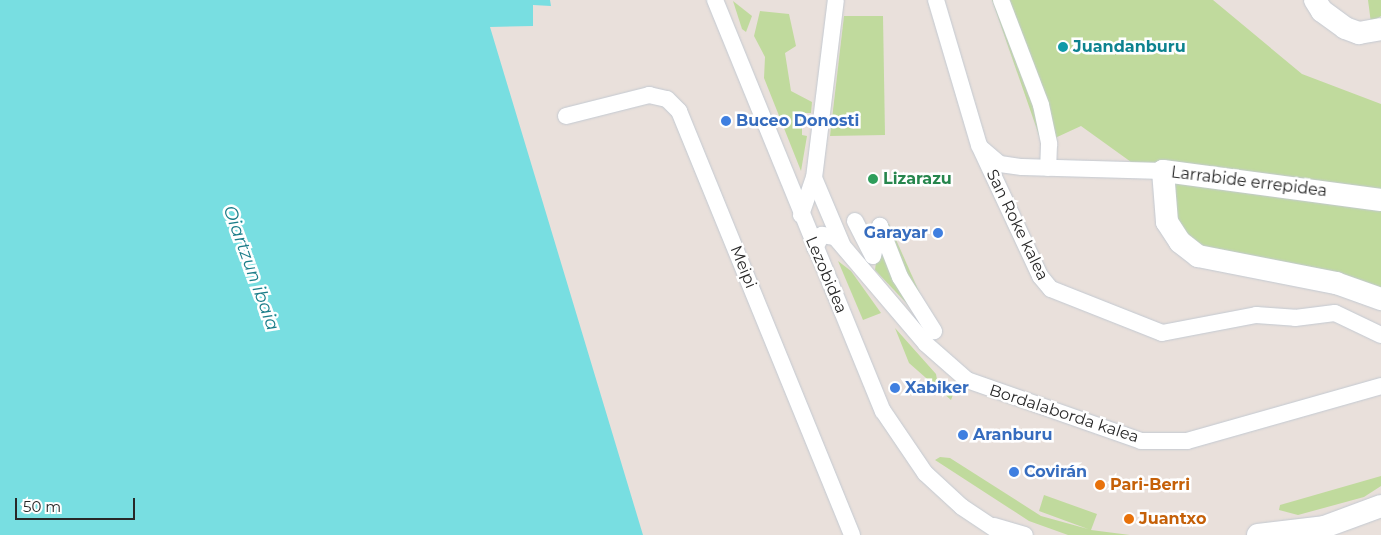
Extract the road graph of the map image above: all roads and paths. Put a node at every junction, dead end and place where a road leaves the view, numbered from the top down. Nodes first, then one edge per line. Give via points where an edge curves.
1 (715, 0) edge
2 (836, 0) edge
3 (936, 0) edge
4 (1001, 0) edge
5 (1315, 0) edge
6 (1381, 30) edge
7 (566, 116) dead end
8 (979, 145) junction
9 (1048, 168) junction
10 (1163, 171) junction
11 (814, 178) junction
12 (788, 182) junction
13 (1381, 200) edge
14 (801, 215) junction
15 (855, 221) dead end
16 (843, 246) junction
17 (815, 248) junction
18 (873, 256) junction
19 (869, 275) junction
20 (1381, 299) edge
21 (934, 331) dead end
22 (1381, 335) edge
23 (1381, 386) edge
24 (1381, 506) edge
25 (982, 521) junction
26 (1318, 531) edge
27 (852, 535) edge
28 (1004, 535) edge
29 (1025, 535) edge
30 (1258, 535) edge

1 - 12 street, Lezobidea
2 - 11 street
3 - 8 street, San Roke kalea
4 - 9 street via 1041,105 1049,144
5 - 6 street via 1322,11 1346,28 1359,33
7 - 27 street, Meipi via 649,96 661,96 676,106
8 - 9 street via 1000,164
8 - 22 street, San Roke kalea via 1040,276 1066,298 1168,334 1256,315 1295,318 1335,313
9 - 10 street
10 - 13 street, Larrabide errepidea
10 - 20 street, Larrabide errepidea via 1165,216 1180,242 1208,260 1336,283
11 - 12 street via 802,189
11 - 14 street
11 - 16 street
12 - 14 street, Lezobidea
14 - 17 street, Lezobidea
15 - 18 street
16 - 17 street, Bordalaborda kalea via 827,234 818,237
16 - 19 street, Bordalaborda kalea
17 - 25 street, Lezobidea via 895,433 925,473
18 - 19 street
18 - 21 street via 880,226 900,277
19 - 23 street, Bordalaborda kalea via 926,344 967,380 1141,441 1187,441
24 - 26 street
25 - 28 street, Lezobidea
25 - 29 street, Lezobidea
26 - 30 street

